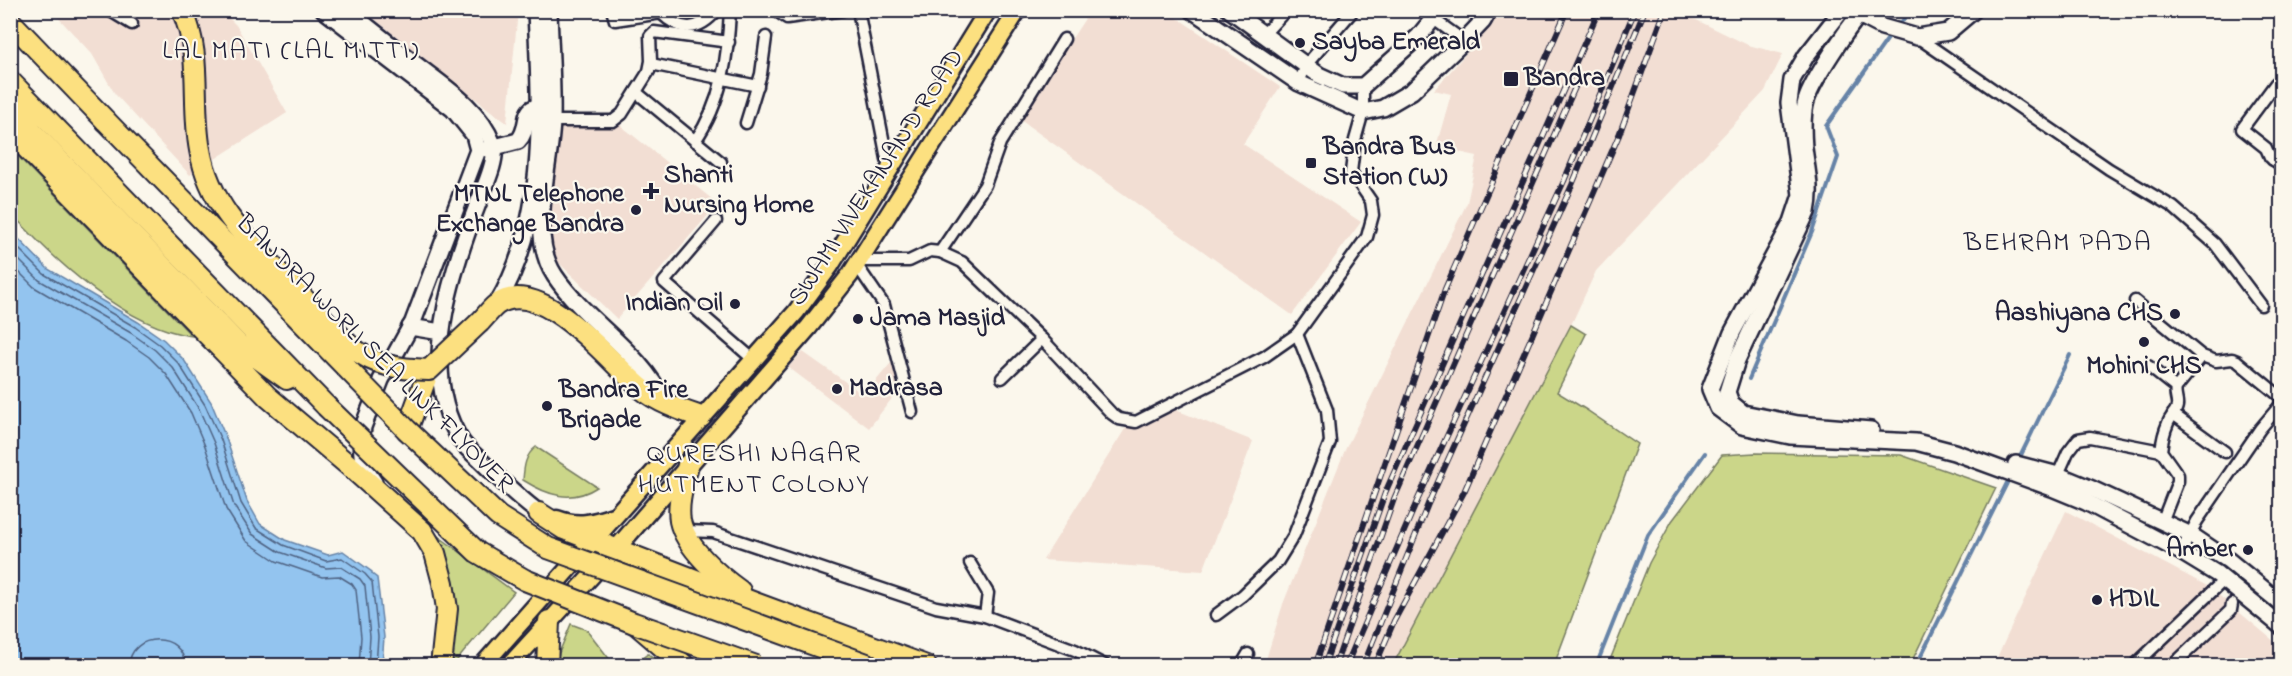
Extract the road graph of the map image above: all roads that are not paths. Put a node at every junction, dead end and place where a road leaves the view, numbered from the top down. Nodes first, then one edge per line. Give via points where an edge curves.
1 (14, 10) edge
2 (109, 10) edge
3 (182, 10) edge
4 (324, 10) edge
5 (346, 10) edge
6 (536, 10) edge
7 (549, 10) edge
8 (612, 10) edge
9 (717, 10) edge
10 (730, 10) edge
11 (776, 10) edge
12 (843, 10) edge
13 (858, 10) edge
14 (988, 10) edge
15 (1018, 10) edge
16 (1191, 10) edge
17 (1286, 10) edge
18 (1351, 10) edge
19 (1489, 10) edge
20 (1842, 10) edge
21 (1974, 10) edge
22 (1233, 11) edge
23 (1858, 12) edge
24 (1431, 14) edge
25 (10, 19) edge
26 (132, 24) dead end
27 (1216, 28) junction
28 (1264, 34) junction
29 (766, 37) dead end
30 (1917, 37) junction
31 (1064, 39) dead end
32 (1464, 41) junction
33 (729, 42) junction
34 (651, 64) junction
35 (1306, 65) junction
36 (722, 78) junction
37 (10, 81) edge
38 (1299, 83) junction
39 (2282, 84) edge
40 (758, 86) junction
41 (1363, 86) junction
42 (636, 92) junction
43 (10, 104) edge
44 (546, 105) junction
45 (1363, 112) junction
46 (546, 122) junction
47 (746, 123) dead end
48 (10, 131) edge
49 (695, 141) junction
50 (495, 147) junction
51 (2282, 149) edge
52 (478, 150) junction
53 (721, 162) dead end
54 (2278, 163) edge
55 (889, 169) junction
56 (716, 221) dead end
57 (940, 252) junction
58 (857, 262) junction
59 (432, 272) junction
60 (451, 279) junction
61 (2135, 301) dead end
62 (497, 304) junction
63 (2261, 305) dead end
64 (410, 327) junction
65 (441, 332) junction
66 (1297, 334) junction
67 (1042, 339) junction
68 (2202, 356) junction
69 (754, 360) junction
70 (2148, 366) dead end
71 (429, 370) junction
72 (1002, 378) dead end
73 (2176, 388) junction
74 (2282, 398) edge
75 (664, 402) junction
76 (2282, 403) edge
77 (327, 406) junction
78 (912, 412) dead end
79 (2173, 414) junction
80 (701, 417) junction
81 (407, 430) junction
82 (1955, 448) junction
83 (2162, 452) junction
84 (2225, 452) dead end
85 (688, 465) junction
86 (2055, 482) junction
87 (2089, 495) junction
88 (390, 501) junction
89 (539, 513) junction
90 (614, 516) junction
91 (2162, 522) junction
92 (686, 531) junction
93 (2191, 535) junction
94 (592, 540) junction
95 (616, 549) junction
96 (2181, 552) junction
97 (970, 563) dead end
98 (2224, 580) junction
99 (756, 603) junction
100 (2232, 604) dead end
101 (2282, 604) edge
102 (1216, 615) dead end
103 (985, 616) junction
104 (549, 621) junction
105 (634, 622) junction
106 (2282, 627) edge
107 (1248, 654) dead end
108 (441, 666) edge
109 (482, 666) edge
110 (509, 666) edge
111 (547, 666) edge
112 (686, 666) edge
113 (756, 666) edge
114 (872, 666) edge
115 (926, 666) edge
116 (1106, 666) edge
117 (1241, 666) edge
118 (2134, 666) edge
119 (2172, 666) edge

1 - 25 highway
2 - 26 street
3 - 71 highway, bridge via 194,49 200,150 212,191 222,208 247,241 364,358 399,369
4 - 52 street via 453,110 474,135
5 - 50 street via 465,102
6 - 44 street
7 - 44 street
8 - 9 street via 615,20 661,13 673,24 685,27 700,26
10 - 33 street
11 - 12 street via 787,18
13 - 55 street
14 - 55 main road, SWAMI VIVEKANAND ROAD
15 - 58 main road, SWAMI VIVEKANAND ROAD
16 - 27 street
17 - 28 street
18 - 35 street
19 - 32 street
20 - 82 street via 1792,80 1789,103 1801,195 1792,222 1732,333 1710,389 1718,408 1742,426 1790,435
21 - 30 street via 1948,32
22 - 27 street
22 - 28 street
23 - 30 street via 1882,27
23 - 82 street via 1812,85 1805,104 1804,146 1810,196 1807,212 1737,360 1726,392 1731,403 1743,413 1798,424 1919,434
24 - 32 street
24 - 41 street via 1419,36
25 - 81 highway, BANDRA WORLI SEA LINK FLYOVER, bridge
27 - 38 street
28 - 35 street
29 - 40 street
30 - 63 street via 2109,170 2173,207 2214,244
31 - 57 street via 1000,143 985,185
32 - 45 street via 1412,91 1383,108
33 - 34 street via 654,32 650,36
33 - 36 street
34 - 36 street
34 - 42 street
35 - 38 street
35 - 41 street via 1343,86
36 - 40 street
36 - 49 street via 711,115
37 - 77 highway
38 - 45 street
39 - 54 street via 2276,83 2242,128
40 - 47 street
41 - 45 street
42 - 46 street via 613,121
42 - 49 street
43 - 77 highway via 33,133 238,344
44 - 46 street
44 - 50 street via 528,111 518,141
45 - 66 street via 1354,140 1352,172 1371,201 1373,215 1366,237
46 - 62 street via 528,227 513,278
46 - 75 street via 542,212 545,258 572,298 652,379
48 - 88 highway via 268,397
49 - 53 street
50 - 52 street
50 - 60 street via 489,175
51 - 54 street
52 - 59 street
55 - 69 main road, SWAMI VIVEKANAND ROAD via 830,266
56 - 69 street via 664,282
57 - 58 street via 930,251 909,261
57 - 67 street via 962,262
58 - 78 street via 884,305
58 - 85 main road, SWAMI VIVEKANAND ROAD via 809,327
59 - 60 street
59 - 64 street
60 - 65 street
61 - 68 street
62 - 71 highway, bridge
62 - 75 highway via 526,298 558,312 642,389
64 - 65 street
64 - 88 street via 381,380 361,443 363,466
65 - 89 street via 444,404 463,443
66 - 67 street via 1264,357 1136,422 1112,414
66 - 102 street via 1327,410 1330,442 1294,535 1278,561
67 - 72 street
68 - 73 street
68 - 74 street via 2237,361
69 - 80 main road, SWAMI VIVEKANAND ROAD
70 - 73 street
71 - 81 highway
73 - 79 street
75 - 80 highway
76 - 93 street via 2260,429
77 - 105 highway, bridge via 477,552 525,580
79 - 83 street
79 - 84 street
80 - 90 main road, SWAMI VIVEKANAND ROAD
81 - 114 highway, BANDRA WORLI SEA LINK FLYOVER, bridge via 498,516 548,548
82 - 86 street
83 - 86 street via 2090,437 2078,439
83 - 91 street via 2178,475
85 - 92 highway via 680,495 680,522
85 - 95 main road, SWAMI VIVEKANAND ROAD
86 - 87 street
87 - 91 street
87 - 96 street
88 - 108 highway via 422,531 435,553 447,609
89 - 90 main road via 574,525
89 - 94 highway
90 - 94 main road, SWAMI VIVEKANAND ROAD
91 - 93 street
92 - 99 highway via 696,552
92 - 103 street via 713,532 936,607
93 - 96 street
93 - 101 street
94 - 95 highway
94 - 109 main road, SWAMI VIVEKANAND ROAD
95 - 99 highway
95 - 104 main road, SWAMI VIVEKANAND ROAD
96 - 98 street
97 - 103 street via 988,593
98 - 106 street
98 - 118 street
99 - 115 highway
100 - 119 street via 2231,610
103 - 116 street
104 - 110 main road, SWAMI VIVEKANAND ROAD
104 - 111 highway
105 - 112 highway, bridge
105 - 113 highway, bridge
107 - 117 street

